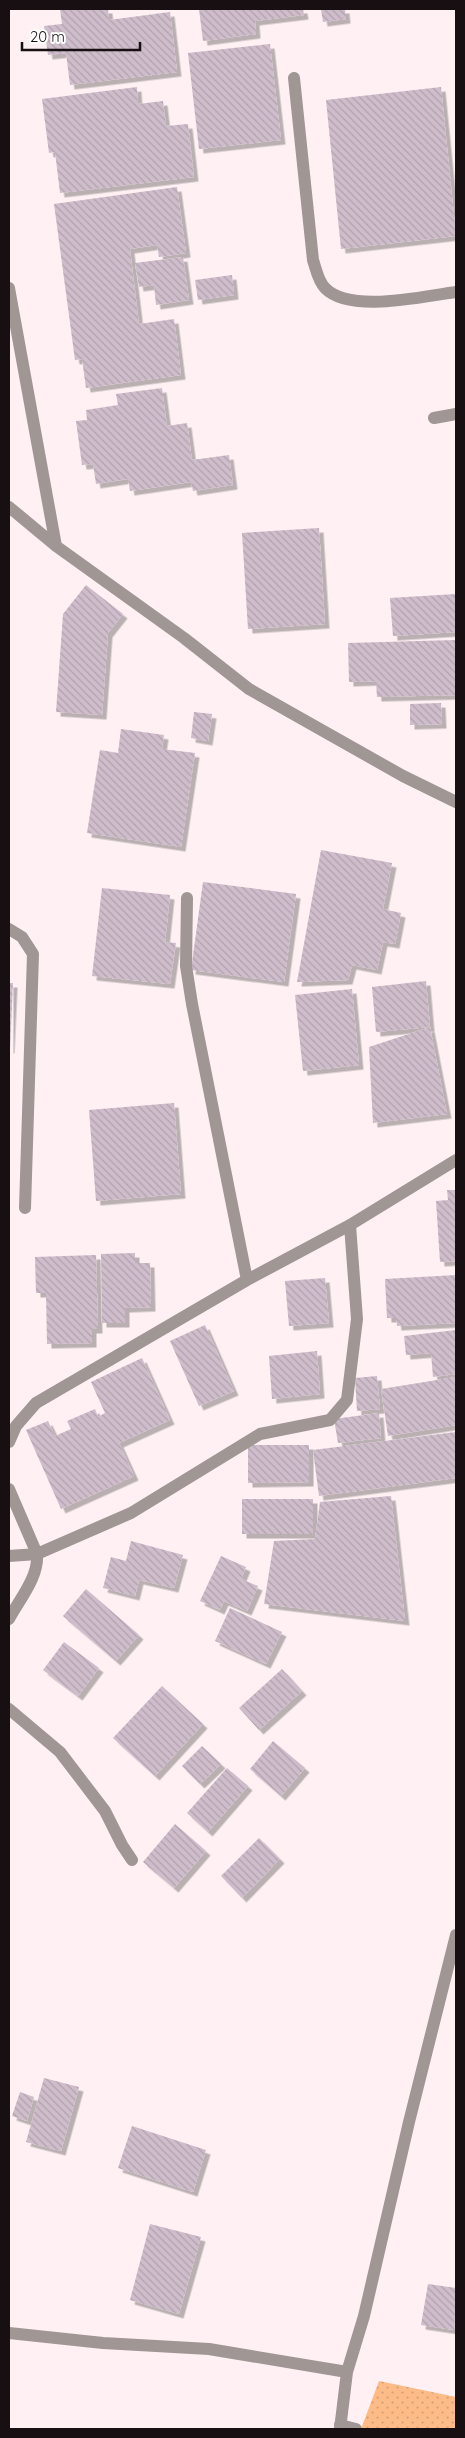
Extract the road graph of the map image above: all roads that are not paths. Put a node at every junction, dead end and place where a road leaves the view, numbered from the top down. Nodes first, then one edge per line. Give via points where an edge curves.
1 (294, 78) dead end
2 (9, 288) edge
3 (456, 292) edge
4 (456, 414) edge
5 (434, 418) dead end
6 (9, 506) edge
7 (56, 546) junction
8 (456, 802) edge
9 (187, 898) dead end
10 (9, 929) edge
11 (456, 1160) edge
12 (25, 1208) dead end
13 (350, 1225) junction
14 (246, 1280) junction
15 (9, 1442) edge
16 (9, 1489) edge
17 (37, 1554) junction
18 (9, 1556) edge
19 (9, 1620) edge
20 (9, 1709) edge
21 (132, 1860) dead end
22 (456, 1935) edge
23 (9, 2333) edge
24 (346, 2372) junction
25 (340, 2427) edge
26 (356, 2429) edge

1 - 3 street via 313,260 324,287 334,296 364,302
2 - 7 street
4 - 5 street
6 - 7 street
7 - 8 street via 249,689 402,776
9 - 14 street via 186,966
10 - 12 street via 22,937 33,954
11 - 13 street
13 - 14 street
13 - 17 street via 357,1318 347,1400 330,1420 260,1434 131,1513
14 - 15 street via 36,1403 16,1426
16 - 17 street
17 - 18 street
17 - 19 street via 38,1563 32,1578
20 - 21 street via 60,1752 105,1811
22 - 24 street via 364,2316
23 - 24 street via 209,2349
24 - 25 street
25 - 26 street

